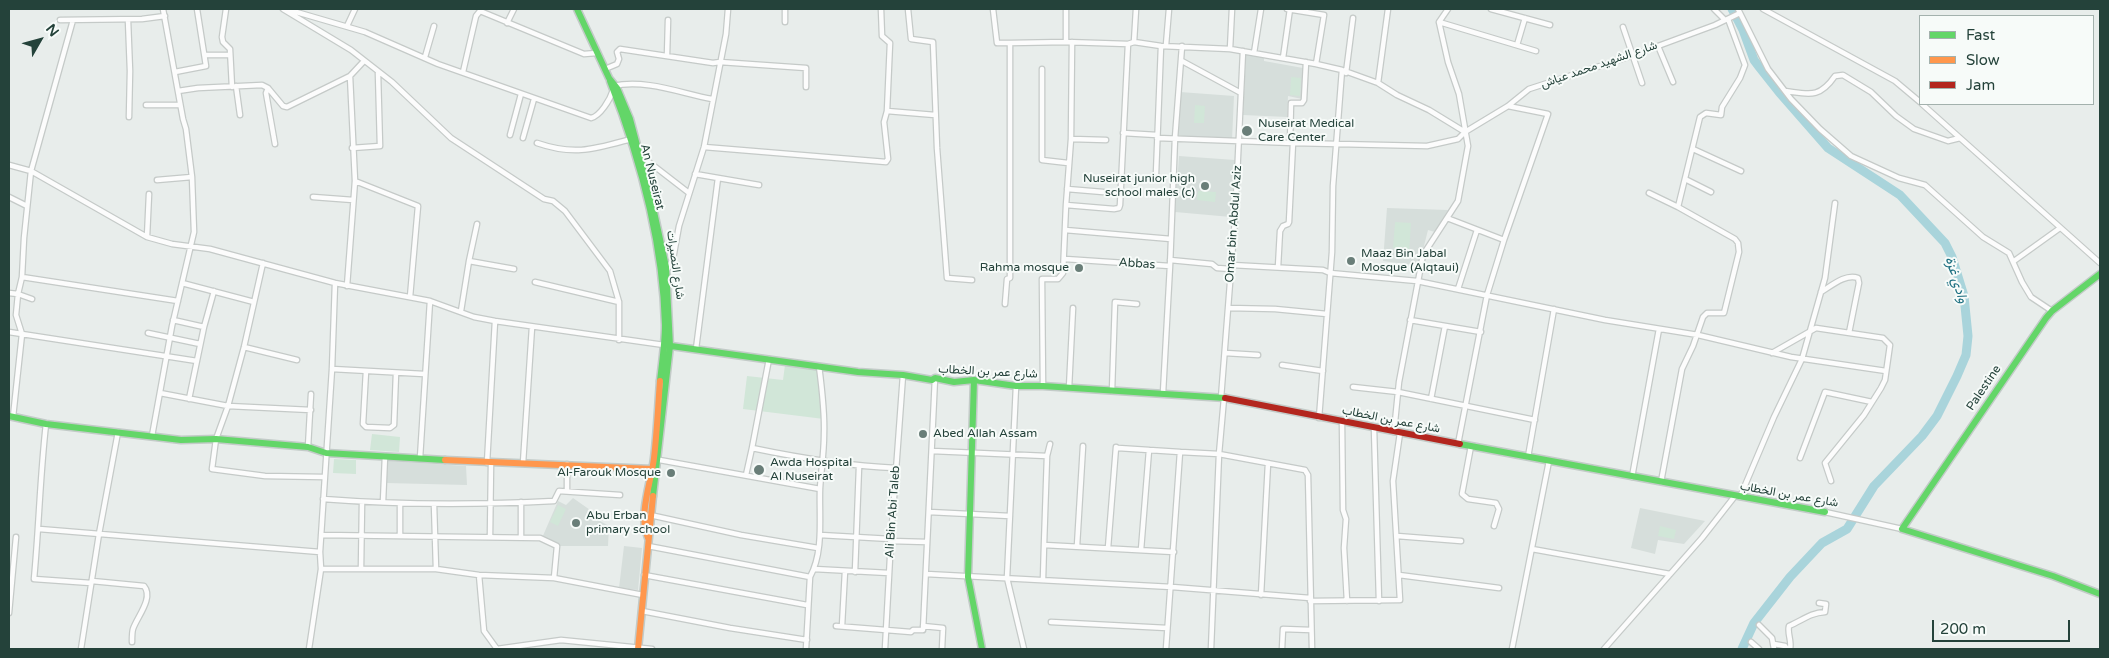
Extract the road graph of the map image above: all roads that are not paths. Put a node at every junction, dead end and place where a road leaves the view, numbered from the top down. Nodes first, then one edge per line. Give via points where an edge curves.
1 (163, 9) edge
2 (197, 9) edge
3 (226, 9) edge
4 (285, 9) edge
5 (355, 9) edge
6 (514, 9) edge
7 (577, 9) edge
8 (728, 9) edge
9 (785, 9) edge
10 (881, 9) edge
11 (908, 9) edge
12 (993, 9) edge
13 (1066, 9) edge
14 (1136, 9) edge
15 (1169, 9) edge
16 (1232, 9) edge
17 (1261, 9) edge
18 (1289, 9) edge
19 (1388, 9) edge
20 (1448, 9) edge
21 (1491, 9) edge
22 (1714, 9) edge
23 (1763, 9) edge
24 (1734, 15) edge
25 (165, 16) junction
26 (1353, 18) dead end
27 (1525, 18) junction
28 (60, 20) dead end
29 (73, 20) junction
30 (128, 20) junction
31 (668, 20) dead end
32 (507, 22) junction
33 (785, 22) dead end
34 (1440, 22) junction
35 (1550, 25) dead end
36 (347, 26) junction
37 (434, 26) dead end
38 (1623, 27) dead end
39 (1066, 42) junction
40 (1072, 42) junction
41 (1134, 42) junction
42 (1010, 43) junction
43 (1128, 44) junction
44 (1163, 45) junction
45 (1517, 45) junction
46 (1182, 46) junction
47 (1658, 46) junction
48 (1230, 49) junction
49 (1243, 51) junction
50 (1536, 51) dead end
51 (597, 53) junction
52 (1254, 53) junction
53 (205, 55) junction
54 (230, 55) junction
55 (667, 56) junction
56 (1631, 56) junction
57 (425, 57) junction
58 (1283, 58) junction
59 (364, 61) junction
60 (1182, 61) junction
61 (720, 62) junction
62 (1306, 62) junction
63 (1316, 64) junction
64 (605, 69) junction
65 (1042, 69) dead end
66 (175, 72) junction
67 (463, 72) junction
68 (1344, 72) junction
69 (378, 73) junction
70 (350, 76) junction
71 (1673, 82) dead end
72 (1378, 83) junction
73 (1642, 83) dead end
74 (234, 86) junction
75 (614, 87) junction
76 (806, 87) dead end
77 (268, 88) junction
78 (178, 91) junction
79 (1784, 91) junction
80 (1241, 93) junction
81 (521, 94) junction
82 (534, 99) junction
83 (712, 99) junction
84 (1919, 101) edge
85 (180, 104) junction
86 (146, 105) dead end
87 (1923, 105) edge
88 (1508, 106) junction
89 (887, 111) junction
90 (240, 115) dead end
91 (935, 115) junction
92 (129, 117) dead end
93 (1123, 132) junction
94 (1465, 132) junction
95 (510, 135) dead end
96 (1157, 136) junction
97 (523, 138) dead end
98 (1071, 138) junction
99 (1175, 138) junction
100 (1960, 138) junction
101 (631, 139) junction
102 (1106, 140) dead end
103 (1239, 141) junction
104 (537, 142) dead end
105 (1292, 143) junction
106 (275, 144) dead end
107 (1337, 144) junction
108 (704, 147) junction
109 (352, 148) junction
110 (1693, 149) junction
111 (640, 161) junction
112 (1068, 163) junction
113 (9, 166) edge
114 (31, 171) junction
115 (1742, 171) dead end
116 (695, 174) junction
117 (1156, 174) dead end
118 (192, 177) junction
119 (718, 178) junction
120 (1685, 179) junction
121 (157, 180) dead end
122 (355, 182) junction
123 (759, 185) dead end
124 (1067, 189) junction
125 (1103, 192) dead end
126 (1649, 192) dead end
127 (1711, 192) dead end
128 (689, 193) junction
129 (149, 194) dead end
130 (9, 197) edge
131 (313, 197) dead end
132 (353, 200) junction
133 (1835, 203) dead end
134 (1066, 205) junction
135 (27, 206) junction
136 (1678, 207) junction
137 (1447, 218) junction
138 (477, 224) dead end
139 (2060, 228) junction
140 (1065, 230) junction
141 (1477, 230) junction
142 (146, 237) junction
143 (1171, 239) junction
144 (1504, 240) junction
145 (190, 247) junction
146 (1065, 258) junction
147 (1170, 260) junction
148 (2014, 260) dead end
149 (469, 261) junction
150 (263, 263) junction
151 (2100, 263) edge
152 (1170, 266) junction
153 (1231, 267) junction
154 (1278, 267) junction
155 (514, 269) dead end
156 (664, 274) junction
157 (1330, 274) junction
158 (2100, 274) edge
159 (22, 277) junction
160 (972, 280) dead end
161 (1417, 281) junction
162 (535, 282) dead end
163 (182, 283) junction
164 (335, 283) junction
165 (348, 286) junction
166 (1458, 289) junction
167 (214, 291) junction
168 (1821, 292) junction
169 (9, 293) edge
170 (18, 294) junction
171 (1487, 295) junction
172 (410, 297) junction
173 (32, 299) dead end
174 (178, 301) junction
175 (430, 301) junction
176 (254, 302) junction
177 (619, 302) junction
178 (1005, 304) dead end
179 (1137, 304) dead end
180 (1073, 308) dead end
181 (1228, 308) junction
182 (1554, 309) junction
183 (2052, 310) junction
184 (461, 311) junction
185 (1327, 314) junction
186 (174, 320) junction
187 (1410, 320) junction
188 (495, 321) junction
189 (1445, 326) junction
190 (204, 327) junction
191 (532, 327) junction
192 (1659, 329) junction
193 (1810, 331) junction
194 (9, 332) edge
195 (1481, 332) junction
196 (148, 333) dead end
197 (1849, 333) junction
198 (22, 334) junction
199 (1698, 335) junction
200 (170, 337) junction
201 (619, 340) junction
202 (200, 344) junction
203 (667, 346) junction
204 (244, 347) junction
205 (696, 348) junction
206 (1225, 353) junction
207 (1772, 353) junction
208 (1258, 355) dead end
209 (166, 356) junction
210 (769, 359) junction
211 (1802, 359) junction
212 (297, 360) dead end
213 (197, 361) junction
214 (1282, 365) dead end
215 (819, 366) junction
216 (332, 369) junction
217 (1886, 370) junction
218 (366, 371) junction
219 (1323, 371) junction
220 (396, 372) junction
221 (424, 374) junction
222 (903, 375) junction
223 (935, 378) junction
224 (974, 380) junction
225 (1016, 386) junction
226 (1043, 386) junction
227 (1353, 387) dead end
228 (1069, 388) junction
229 (1112, 391) junction
230 (1398, 392) junction
231 (160, 393) junction
232 (1162, 393) junction
233 (311, 394) dead end
234 (1223, 398) junction
235 (189, 399) junction
236 (1432, 399) junction
237 (1872, 402) junction
238 (228, 406) junction
239 (1465, 406) junction
240 (311, 410) junction
241 (11, 417) edge
242 (1319, 418) junction
243 (1535, 420) junction
244 (1342, 422) junction
245 (46, 424) junction
246 (1374, 428) junction
247 (118, 432) junction
248 (1397, 432) junction
249 (152, 436) junction
250 (216, 439) junction
251 (1050, 444) dead end
252 (1458, 444) junction
253 (1083, 446) dead end
254 (1471, 446) junction
255 (308, 447) junction
256 (752, 448) junction
257 (1149, 450) junction
258 (932, 451) junction
259 (326, 452) junction
260 (1180, 452) junction
261 (972, 453) junction
262 (1013, 454) junction
263 (1218, 454) junction
264 (384, 456) junction
265 (1047, 456) junction
266 (1528, 457) junction
267 (420, 458) junction
268 (1800, 458) dead end
269 (656, 460) junction
270 (1549, 461) junction
271 (822, 462) junction
272 (489, 463) junction
273 (523, 463) junction
274 (1268, 463) junction
275 (567, 464) junction
276 (859, 467) junction
277 (652, 468) junction
278 (896, 468) junction
279 (746, 476) junction
280 (324, 477) junction
281 (1632, 477) junction
282 (1831, 481) dead end
283 (1661, 482) junction
284 (820, 489) junction
285 (567, 491) junction
286 (620, 495) dead end
287 (1737, 497) junction
288 (323, 499) junction
289 (362, 502) junction
290 (383, 502) junction
291 (490, 502) junction
292 (521, 502) junction
293 (400, 503) junction
294 (434, 504) junction
295 (929, 512) junction
296 (1825, 512) joint
297 (970, 514) junction
298 (648, 515) junction
299 (1010, 516) junction
300 (1494, 526) dead end
301 (39, 529) junction
302 (1902, 529) junction
303 (99, 534) junction
304 (321, 535) junction
305 (400, 535) junction
306 (820, 535) junction
307 (362, 536) junction
308 (435, 536) junction
309 (1397, 536) junction
310 (16, 537) dead end
311 (490, 537) junction
312 (521, 537) junction
313 (857, 537) junction
314 (890, 540) junction
315 (1461, 541) dead end
316 (927, 542) junction
317 (1044, 545) junction
318 (9, 546) edge
319 (648, 546) junction
320 (1077, 546) junction
321 (15, 547) junction
322 (818, 548) junction
323 (1108, 548) junction
324 (1532, 549) junction
325 (1141, 550) junction
326 (320, 552) junction
327 (1174, 552) junction
328 (321, 569) junction
329 (362, 569) junction
330 (436, 569) junction
331 (814, 569) junction
332 (845, 571) junction
333 (855, 572) junction
334 (889, 573) junction
335 (926, 574) junction
336 (1670, 574) junction
337 (479, 575) junction
338 (1399, 575) junction
339 (644, 576) junction
340 (810, 577) junction
341 (968, 577) junction
342 (554, 578) junction
343 (1007, 578) junction
344 (10, 579) edge
345 (1043, 579) junction
346 (91, 582) junction
347 (1172, 587) junction
348 (1499, 588) dead end
349 (1212, 590) junction
350 (2100, 594) edge
351 (643, 595) junction
352 (1261, 595) junction
353 (1310, 600) junction
354 (1379, 601) junction
355 (1347, 602) junction
356 (1819, 603) dead end
357 (807, 605) junction
358 (642, 610) junction
359 (9, 613) edge
360 (1051, 622) dead end
361 (1759, 625) dead end
362 (836, 626) dead end
363 (842, 626) junction
364 (923, 626) junction
365 (1167, 628) junction
366 (886, 629) junction
367 (1311, 630) junction
368 (807, 640) junction
369 (132, 642) dead end
370 (1751, 642) dead end
371 (1774, 647) edge
372 (638, 648) edge
373 (81, 649) edge
374 (309, 649) edge
375 (652, 649) edge
376 (806, 649) edge
377 (885, 649) edge
378 (942, 649) edge
379 (982, 649) edge
380 (1024, 649) edge
381 (1166, 649) edge
382 (1211, 649) edge
383 (1282, 649) edge
384 (1312, 649) edge
385 (1512, 649) edge
386 (1604, 649) edge
387 (1759, 649) edge
388 (1788, 649) edge

1 - 25 street
2 - 53 street
3 - 54 street via 222,37
4 - 36 street
4 - 59 street
5 - 36 street
6 - 32 street
7 - 51 street
8 - 61 street
9 - 33 street
10 - 89 street via 882,36 890,44
11 - 91 street via 911,39 933,42
12 - 42 street via 997,43
13 - 39 street
14 - 41 street
15 - 44 street
16 - 48 street
17 - 52 street
18 - 58 street
18 - 63 street via 1324,15
19 - 72 street
20 - 34 street
21 - 27 street
22 - 24 street
23 - 84 street via 1881,73
24 - 47 street, شارع الشهيد محمد عياش
24 - 79 street
24 - 110 street via 1745,65 1722,107 1721,115 1706,113 1700,117
25 - 30 street
25 - 66 street
26 - 68 street
27 - 35 street
27 - 45 street
28 - 29 street
29 - 30 street
29 - 114 street
30 - 92 street
31 - 55 street
32 - 51 street via 584,54
32 - 67 street via 480,12 476,16
34 - 45 street
34 - 94 street via 1459,94
36 - 57 street
37 - 57 street
38 - 56 street
39 - 40 street
39 - 42 street
40 - 43 street
40 - 98 street
41 - 43 street
41 - 44 street
42 - 178 street via 1010,278 1007,280
43 - 93 street
44 - 46 street
44 - 96 street
45 - 50 street
46 - 48 street
46 - 60 street
47 - 56 street, شارع الشهيد محمد عياش
47 - 71 street
48 - 49 street
49 - 52 street
49 - 80 street, Omar bin Abdul Aziz
51 - 64 street
52 - 58 street
53 - 54 street
53 - 66 street via 204,68
54 - 74 street
55 - 61 street
55 - 64 street via 620,49 617,64
56 - 73 street
56 - 88 street, شارع الشهيد محمد عياش via 1529,89
57 - 67 street
58 - 62 street
59 - 69 street
59 - 70 street
60 - 80 street
60 - 99 street
61 - 76 street via 806,68
61 - 83 street
62 - 63 street
62 - 105 street via 1304,100 1291,103 1290,108
63 - 68 street
64 - 75 street, An Nuseirat
65 - 112 street via 1042,160
66 - 78 street
67 - 81 street
68 - 72 street
68 - 107 street
69 - 109 street via 380,146
69 - 177 street via 392,82 451,138 565,211 610,271
70 - 77 street via 287,107
70 - 109 street
72 - 94 street
74 - 77 street
74 - 78 street
74 - 90 street
75 - 82 street via 611,97 591,118
75 - 83 street via 627,83 671,88
75 - 101 street, An Nuseirat
75 - 111 street via 630,119
77 - 106 street via 266,93
78 - 85 street
79 - 100 street via 1813,95 1836,76 1843,75 1871,92 1914,128 1948,142
79 - 183 street via 1851,156 1899,178 1925,185 1983,237 2009,253 2031,297
80 - 103 street, Omar bin Abdul Aziz
81 - 82 street
81 - 95 street
82 - 97 street
83 - 108 street
85 - 86 street
85 - 118 street
87 - 100 street
88 - 94 street, شارع الشهيد محمد عياش
88 - 144 street via 1548,114
89 - 91 street
89 - 108 street via 884,122 886,162
91 - 160 street via 947,278
93 - 96 street, شارع الشهيد محمد عياش
93 - 134 street via 1120,208
94 - 107 street, شارع الشهيد محمد عياش via 1458,139 1427,146
94 - 137 street via 1468,146 1458,201
96 - 99 street, شارع الشهيد محمد عياش
96 - 117 street
98 - 102 street
98 - 112 street
99 - 103 street, شارع الشهيد محمد عياش
99 - 143 street
100 - 139 street
101 - 104 street via 584,151 556,150
101 - 111 street, An Nuseirat
103 - 105 street, شارع الشهيد محمد عياش
103 - 153 street, Omar bin Abdul Aziz
105 - 107 street, شارع الشهيد محمد عياش
105 - 154 street via 1289,222 1280,231
107 - 157 street
108 - 116 street
109 - 122 street
110 - 115 street
110 - 120 street
111 - 128 street via 645,159
111 - 156 street, An Nuseirat
112 - 124 street
113 - 114 street
114 - 135 street
114 - 142 street
116 - 119 street
116 - 128 street
118 - 121 street
118 - 145 street via 194,232
119 - 123 street
119 - 205 street
120 - 127 street
120 - 136 street
122 - 132 street
122 - 172 street via 418,206
124 - 125 street
124 - 134 street
126 - 136 street
128 - 156 street via 673,259
129 - 142 street
130 - 135 street
131 - 132 street
132 - 165 street
133 - 168 street
134 - 140 street
135 - 159 street
136 - 199 street via 1738,243 1739,252 1724,313 1702,316
137 - 141 street
137 - 161 street via 1423,255
138 - 149 street
139 - 148 street
139 - 151 street
140 - 143 street
140 - 146 street
141 - 144 street
141 - 166 street
142 - 145 street
143 - 147 street
144 - 171 street
145 - 150 street
145 - 163 street
146 - 152 street, Abbas
146 - 226 street via 1062,277 1042,279
147 - 152 street, Abbas
147 - 153 street, Abbas via 1212,264 1217,268
149 - 155 street
149 - 184 street
150 - 164 street
150 - 176 street
152 - 232 street
153 - 154 street, Abbas
153 - 181 street, Omar bin Abdul Aziz
154 - 157 street, Abbas via 1323,270
156 - 203 street, شارع النصيرات
157 - 161 street, Abbas
157 - 185 street
158 - 183 street, Palestine
159 - 170 street
159 - 174 street
161 - 166 street, Abbas
161 - 187 street
162 - 177 street
163 - 167 street
163 - 174 street
164 - 165 street
164 - 216 street
165 - 172 street
166 - 171 street, Abbas
167 - 176 street
167 - 190 street
168 - 193 street
168 - 197 street via 1845,278 1858,278
169 - 170 street
170 - 173 street
170 - 198 street via 16,315
171 - 182 street, Abbas
171 - 195 street
172 - 175 street
174 - 186 street
175 - 184 street
175 - 221 street
176 - 204 street
177 - 201 street
179 - 229 street via 1115,302
180 - 228 street
181 - 185 street
181 - 206 street, Omar bin Abdul Aziz
182 - 192 street, Abbas
182 - 243 street
183 - 302 street, Palestine
184 - 188 street
185 - 219 street
186 - 190 street
186 - 200 street
187 - 189 street
187 - 230 street
188 - 191 street
188 - 272 street
189 - 195 street
189 - 236 street
190 - 202 street
191 - 201 street
191 - 273 street
192 - 199 street, Abbas
192 - 281 street
193 - 197 street via 1824,328
193 - 207 street
193 - 211 street
194 - 198 street
195 - 239 street
196 - 200 street
197 - 217 street via 1887,340 1890,344
198 - 209 street
198 - 241 street
199 - 207 street, Abbas
199 - 283 street via 1682,369
200 - 202 street
200 - 209 street
201 - 203 street
202 - 213 street
203 - 205 street, شارع عمر بن الخطاب
203 - 269 street, شارع النصيرات
204 - 212 street
204 - 238 street
205 - 210 street, شارع عمر بن الخطاب
206 - 208 street
206 - 234 street, Omar bin Abdul Aziz
207 - 211 street, Abbas
209 - 213 street
209 - 231 street
210 - 215 street, شارع عمر بن الخطاب
210 - 256 street
211 - 217 street, Abbas
211 - 287 street
213 - 235 street
214 - 219 street
215 - 222 street, شارع عمر بن الخطاب
215 - 271 street via 824,404
216 - 218 street
216 - 259 street
217 - 237 street via 1885,380
218 - 220 street
218 - 220 street via 363,424 366,428 390,428 394,425
219 - 242 street
220 - 221 street
221 - 267 street
222 - 223 street, شارع عمر بن الخطاب
222 - 278 street, Ali Bin Abi Taleb
223 - 224 street, شارع عمر بن الخطاب via 954,382
223 - 258 street
224 - 225 street, شارع عمر بن الخطاب
224 - 261 street
225 - 226 street, شارع عمر بن الخطاب
225 - 262 street
226 - 228 street, شارع عمر بن الخطاب
227 - 230 street
228 - 229 street, شارع عمر بن الخطاب
229 - 232 street, شارع عمر بن الخطاب
230 - 236 street
230 - 248 street
231 - 235 street
231 - 249 street
232 - 234 street, شارع عمر بن الخطاب
233 - 240 street
234 - 242 street, شارع عمر بن الخطاب
234 - 263 street, Omar bin Abdul Aziz
235 - 238 street
236 - 239 street
237 - 268 street via 1825,392
237 - 282 street via 1825,463
238 - 240 street
238 - 250 street
239 - 243 street
239 - 252 street
240 - 255 street
241 - 245 street
242 - 244 street, شارع عمر بن الخطاب
243 - 266 street
244 - 246 street, شارع عمر بن الخطاب
244 - 355 street
245 - 247 street
245 - 301 street
246 - 248 street, شارع عمر بن الخطاب
246 - 354 street
247 - 249 street
247 - 303 street
248 - 252 street, شارع عمر بن الخطاب
248 - 309 street via 1393,481
249 - 250 street via 181,440
250 - 255 street
250 - 280 street via 212,469 265,476
251 - 265 street
252 - 254 street, شارع عمر بن الخطاب
253 - 320 street
254 - 266 street, شارع عمر بن الخطاب
254 - 300 street via 1462,494 1468,499 1496,503 1499,509
255 - 259 street
256 - 271 street
256 - 279 street
257 - 260 street
257 - 323 street via 1117,448
257 - 325 street
258 - 261 street
258 - 295 street
259 - 264 street
259 - 280 street
260 - 263 street
260 - 327 street
261 - 262 street
261 - 297 street
262 - 265 street
262 - 299 street
263 - 274 street
263 - 349 street, Omar bin Abdul Aziz
264 - 267 street
264 - 290 street
265 - 317 street
266 - 270 street, شارع عمر بن الخطاب
267 - 272 street
269 - 277 street, شارع النصيرات
269 - 279 street
269 - 298 street, شارع النصيرات
270 - 281 street, شارع عمر بن الخطاب
270 - 324 street
271 - 276 street
271 - 284 street
272 - 273 street
272 - 291 street
273 - 275 street
274 - 352 street
274 - 353 street via 1306,470 1308,475
275 - 277 street
275 - 285 street
276 - 278 street
276 - 313 street
277 - 298 street, شارع النصيرات
278 - 314 street, Ali Bin Abi Taleb
279 - 284 street
280 - 288 street
281 - 283 street, شارع عمر بن الخطاب
283 - 287 street, شارع عمر بن الخطاب
284 - 306 street
285 - 286 street
285 - 292 street via 559,491 554,501
287 - 296 street, شارع عمر بن الخطاب
287 - 336 street
288 - 289 street
288 - 304 street
289 - 290 street
289 - 307 street
290 - 293 street
291 - 292 street
291 - 294 street
291 - 311 street
292 - 312 street
293 - 294 street
293 - 305 street
294 - 308 street
295 - 297 street
295 - 316 street
296 - 302 street, شارع عمر بن الخطاب
297 - 299 street
297 - 341 street
298 - 319 street, شارع النصيرات via 652,532
298 - 322 street
299 - 343 street
301 - 303 street
301 - 346 street via 34,579
302 - 350 street, شارع عمر بن الخطاب
303 - 326 street
303 - 346 street
304 - 307 street
304 - 326 street
305 - 307 street
305 - 308 street
306 - 313 street
306 - 322 street
307 - 329 street
308 - 311 street
308 - 330 street
309 - 315 street
309 - 338 street
310 - 321 street
311 - 312 street
312 - 342 street via 540,538 557,546
313 - 314 street
313 - 333 street
314 - 316 street
314 - 334 street, Ali Bin Abi Taleb
316 - 335 street
317 - 320 street
317 - 345 street
318 - 321 street
319 - 339 street, شارع النصيرات
319 - 340 street
320 - 323 street
321 - 344 street
322 - 331 street
323 - 325 street
324 - 336 street
324 - 385 street
325 - 327 street
326 - 328 street
327 - 347 street
328 - 329 street
328 - 374 street
329 - 330 street
330 - 337 street
331 - 332 street
331 - 340 street
332 - 333 street
332 - 363 street
333 - 334 street
334 - 366 street, Ali Bin Abi Taleb
335 - 341 street
335 - 364 street
336 - 386 street
337 - 342 street
337 - 372 street via 484,631 497,649 561,640
338 - 348 street
338 - 354 street via 1400,600
339 - 351 street, شارع النصيرات
339 - 357 street
340 - 357 street
341 - 343 street
341 - 379 street
342 - 351 street
343 - 345 street
343 - 380 street
344 - 359 street
345 - 347 street
346 - 369 street via 144,586 147,590 144,606 133,628
346 - 373 street
347 - 349 street
347 - 365 street
349 - 352 street
349 - 382 street, Omar bin Abdul Aziz
351 - 358 street, شارع النصيرات
352 - 353 street
353 - 355 street
353 - 367 street
354 - 355 street
356 - 388 street via 1826,604 1825,612 1812,613 1789,626
357 - 368 street
358 - 368 street
358 - 372 street, شارع النصيرات
360 - 365 street
361 - 371 street via 1772,638
362 - 363 street
363 - 366 street
364 - 366 street via 923,630 911,632
364 - 378 street via 942,628
365 - 381 street
366 - 377 street, Ali Bin Abi Taleb
367 - 383 street via 1282,629
367 - 384 street
368 - 376 street
370 - 387 street
371 - 388 street
372 - 375 street

